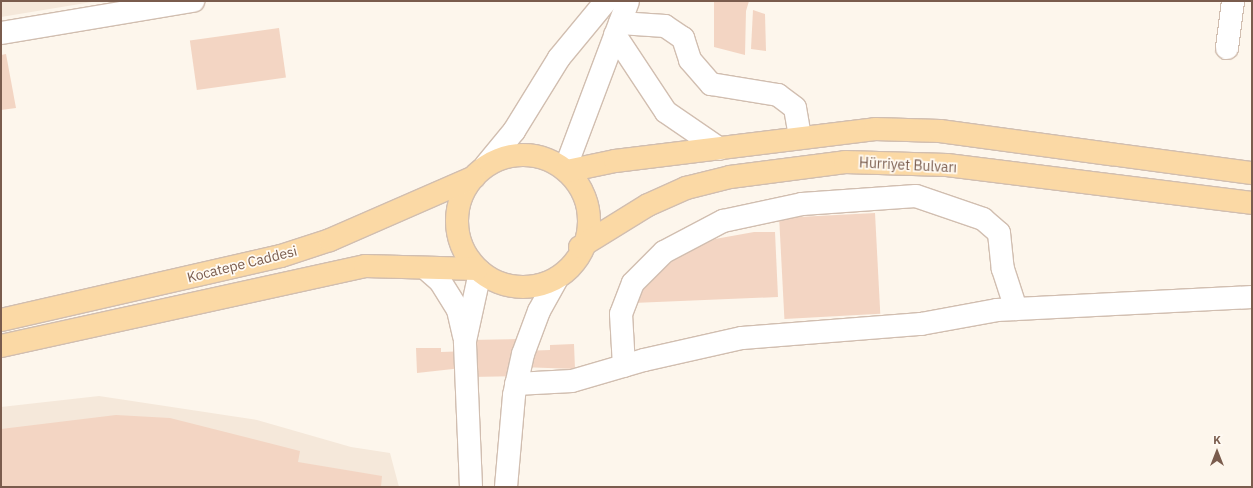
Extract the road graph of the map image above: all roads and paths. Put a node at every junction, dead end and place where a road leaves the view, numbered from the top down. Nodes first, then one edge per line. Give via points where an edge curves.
1 (193, 1) edge
2 (606, 1) edge
3 (628, 1) edge
4 (1233, 1) edge
5 (618, 29) junction
6 (1, 33) edge
7 (1227, 48) dead end
8 (800, 137) junction
9 (720, 149) junction
10 (566, 170) junction
11 (480, 171) junction
12 (1252, 173) edge
13 (1252, 203) edge
14 (580, 247) junction
15 (425, 268) junction
16 (478, 271) junction
17 (556, 280) junction
18 (1252, 297) edge
19 (1016, 309) junction
20 (1, 320) edge
21 (465, 341) junction
22 (1, 346) edge
23 (624, 366) junction
24 (516, 384) junction
25 (471, 487) edge
26 (506, 487) edge

1 - 6 street
2 - 11 street via 559,58 514,131
3 - 5 street
4 - 7 street
5 - 8 street via 665,26 683,38 690,60 711,84 778,95 795,108
5 - 9 street via 666,112
5 - 10 street
8 - 9 main road
8 - 12 main road via 875,129 940,131
9 - 10 main road via 615,161
10 - 11 main road via 535,154 501,157
10 - 14 main road via 584,196 588,213 586,231
11 - 16 main road via 460,208 463,246
11 - 20 main road, Kocatepe Caddesi via 330,240 281,256
13 - 14 main road, Hürriyet Bulvarı via 947,165 845,162 730,177 686,188 648,205
14 - 17 main road
15 - 16 main road, Kocatepe Caddesi
15 - 21 street via 440,281 458,310
15 - 22 main road, Kocatepe Caddesi via 380,264 330,272 72,333
16 - 17 main road via 507,287 523,289 540,287
16 - 21 street
17 - 24 street via 539,311 523,354
18 - 19 street
19 - 23 street via 921,324 742,338
19 - 23 street via 1003,269 999,233 983,220 916,196 802,204 723,222 664,252 633,283 620,314
21 - 25 street
23 - 24 street via 572,381
24 - 26 street

